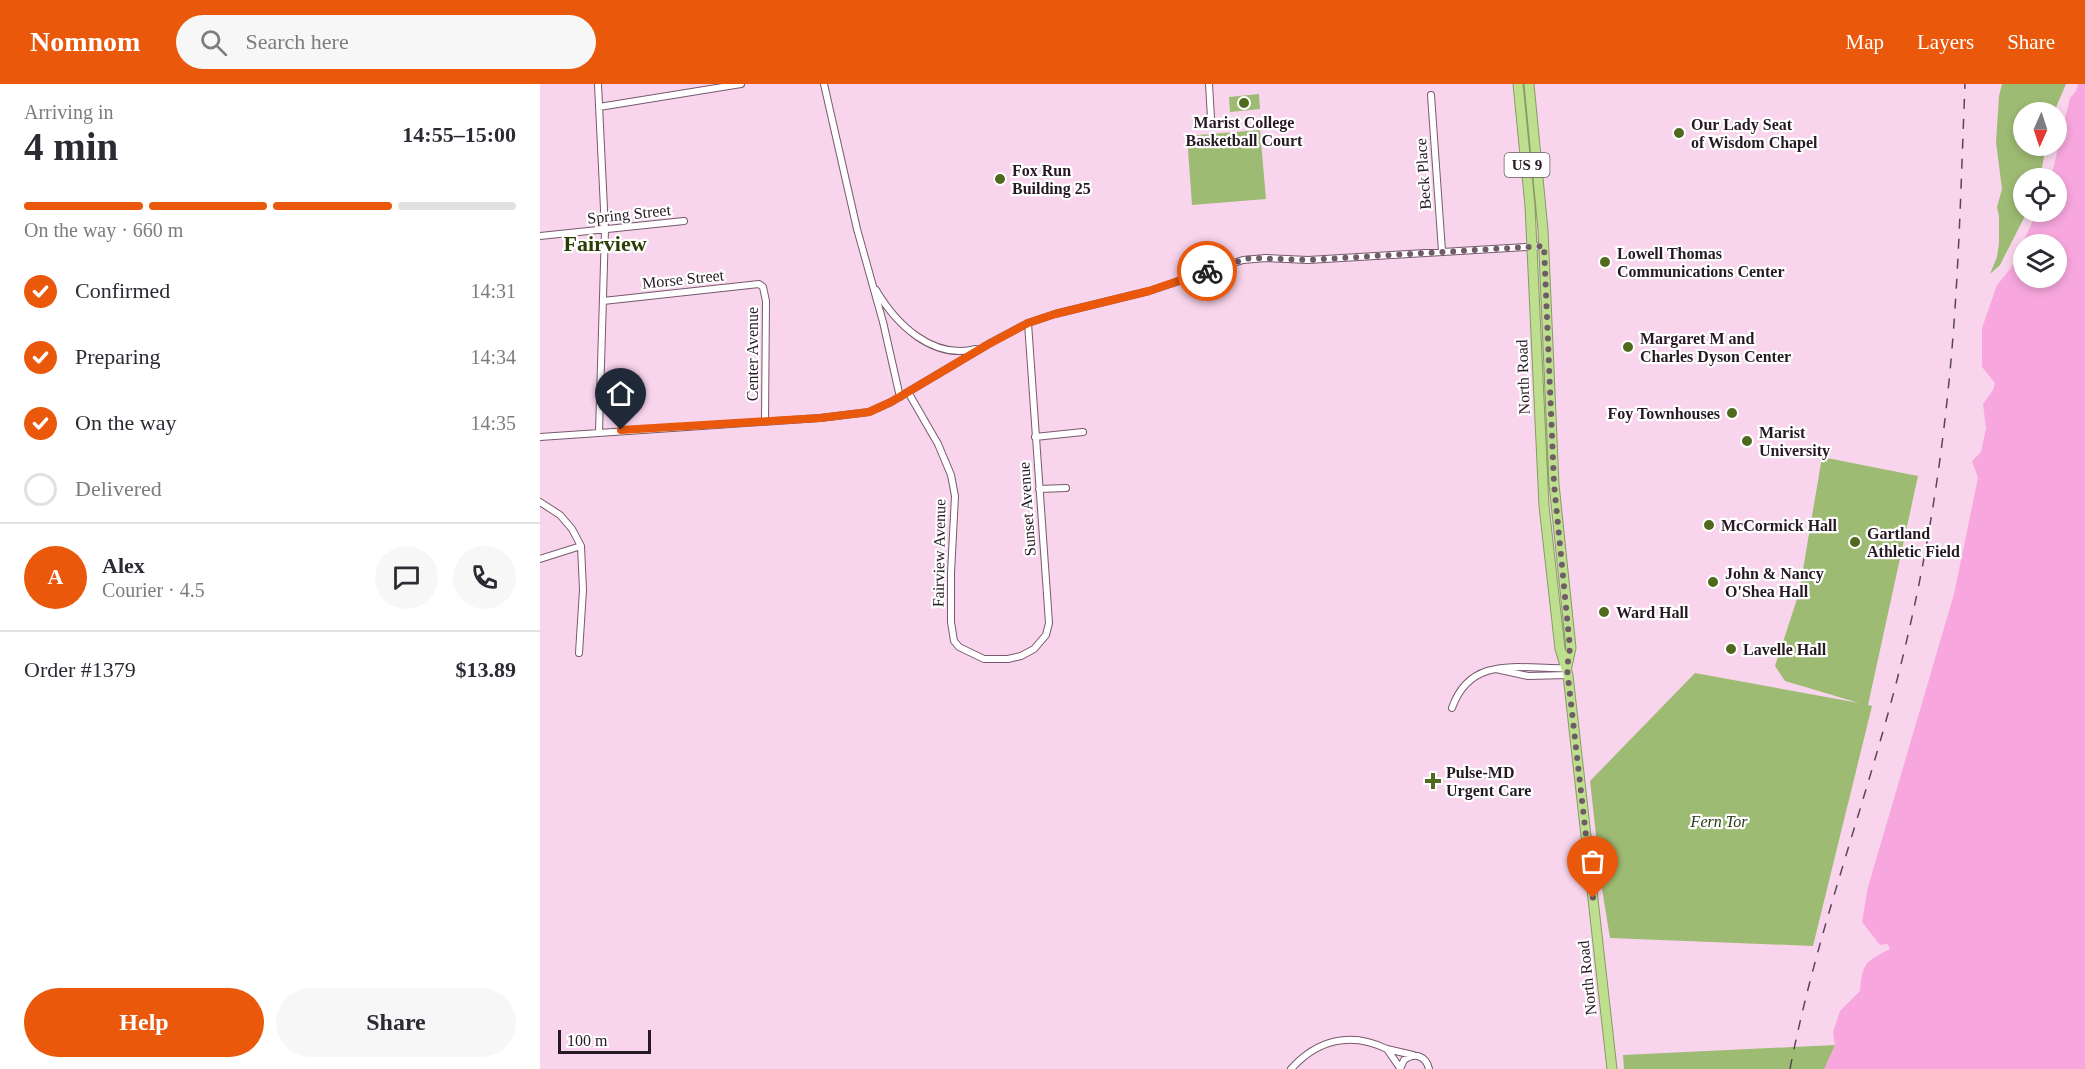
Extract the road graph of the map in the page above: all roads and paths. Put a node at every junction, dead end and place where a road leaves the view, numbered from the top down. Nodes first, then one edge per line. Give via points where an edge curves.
1 (598, 84) edge
2 (741, 84) edge
3 (824, 84) edge
4 (1209, 84) edge
5 (1518, 84) edge
6 (1529, 84) edge
7 (1431, 94) dead end
8 (599, 107) junction
9 (1211, 118) dead end
10 (684, 221) dead end
11 (605, 230) junction
12 (540, 237) edge
13 (1544, 246) junction
14 (1532, 247) junction
15 (1442, 251) junction
16 (868, 272) junction
17 (764, 288) joint
18 (603, 300) junction
19 (1028, 323) junction
20 (987, 345) junction
21 (908, 392) junction
22 (900, 398) junction
23 (765, 421) junction
24 (599, 432) junction
25 (1083, 432) dead end
26 (540, 437) edge
27 (1035, 437) junction
28 (1066, 488) dead end
29 (1039, 489) junction
30 (540, 502) edge
31 (581, 546) junction
32 (540, 559) edge
33 (579, 653) dead end
34 (996, 659) joint
35 (1567, 672) junction
36 (1452, 708) dead end
37 (1387, 1049) junction
38 (1413, 1055) junction
39 (1291, 1069) edge
40 (1400, 1069) edge
41 (1429, 1069) edge
42 (1612, 1069) edge

1 - 8 street
2 - 8 street
3 - 16 street
4 - 9 street
5 - 14 highway, North Road / US 9
6 - 13 highway, North Road / US 9
7 - 15 street, Beck Place
8 - 11 street
10 - 11 street, Spring Street
11 - 12 street, Spring Street
11 - 18 street
13 - 14 street
13 - 35 highway, North Road / US 9 via 1554,484 1570,648
14 - 15 street
14 - 35 highway, North Road / US 9 via 1544,506 1560,649
15 - 19 street via 1308,260 1250,258
16 - 20 street via 893,315 922,340 959,352
16 - 22 street
17 - 18 street, Morse Street via 759,284
17 - 23 street, Center Avenue
18 - 24 street
19 - 20 street
19 - 27 street, Sunset Avenue
20 - 21 street
21 - 22 street
21 - 34 street, Fairview Avenue via 938,444 955,496 951,573 954,641 972,655
22 - 23 street via 862,413
23 - 24 street
24 - 26 street
25 - 27 street
27 - 29 street, Sunset Avenue
28 - 29 street
29 - 34 street, Sunset Avenue via 1049,623 1046,635 1021,656
30 - 31 street via 560,515
31 - 32 street
31 - 33 street
35 - 36 street via 1496,668 1467,682
35 - 42 highway, North Road / US 9
37 - 38 street
37 - 39 street via 1358,1041 1331,1042 1311,1051
37 - 40 street
38 - 40 street via 1404,1060
38 - 41 street via 1426,1060

